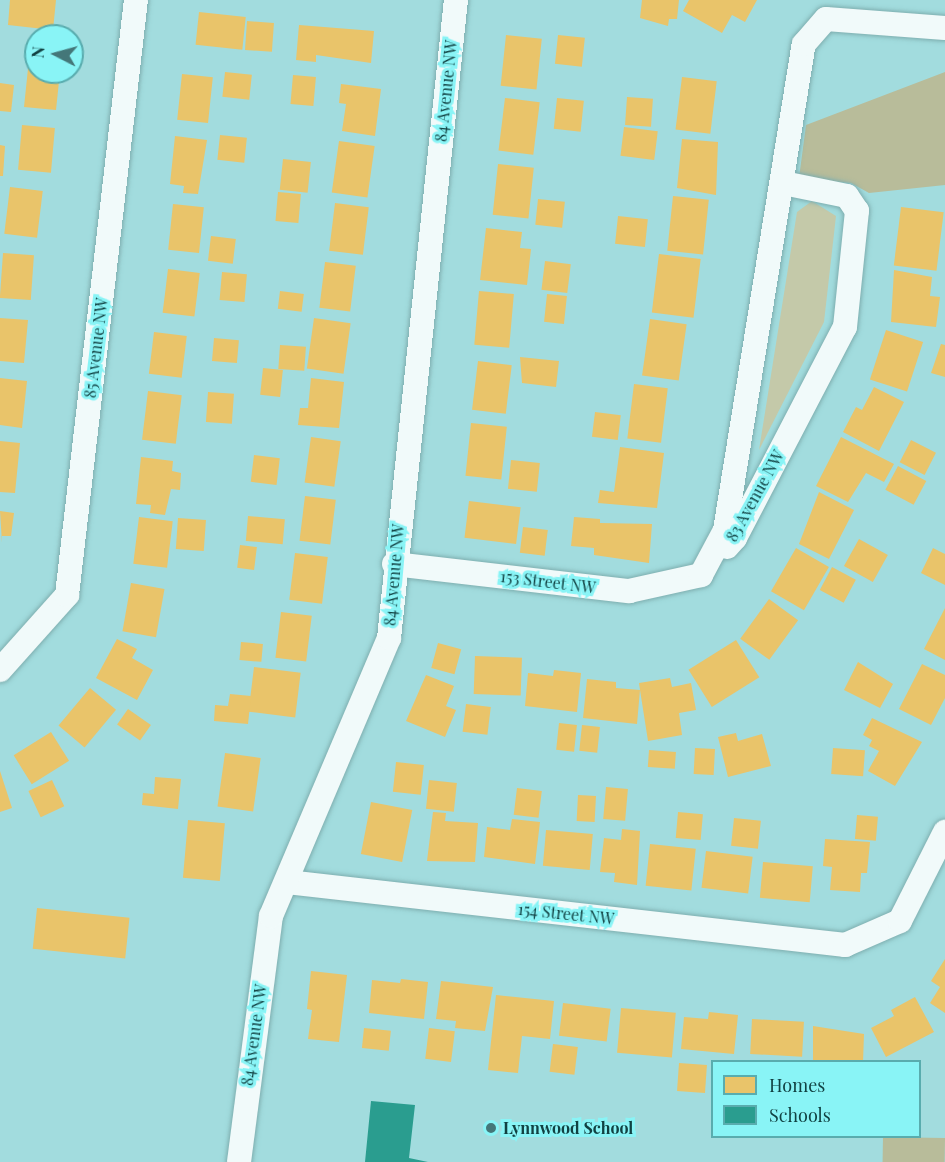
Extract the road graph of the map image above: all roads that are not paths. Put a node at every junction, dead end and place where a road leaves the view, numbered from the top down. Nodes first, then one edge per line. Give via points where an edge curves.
1 (136, 0) edge
2 (456, 0) edge
3 (945, 28) edge
4 (783, 183) junction
5 (394, 564) junction
6 (701, 575) junction
7 (0, 670) edge
8 (945, 832) edge
9 (287, 882) junction
10 (239, 1162) edge

1 - 7 street, 85 Avenue NW via 67,595
2 - 5 street, 84 Avenue NW
3 - 4 street, 83 Avenue NW via 826,19 804,44
4 - 6 street, 83 Avenue NW via 725,530
4 - 6 street, 83 Avenue NW via 847,196 857,211 845,327 735,538
5 - 6 street, 153 Street NW via 629,591
5 - 9 street, 84 Avenue NW via 389,638
8 - 9 street, 154 Street NW via 900,921 845,945
9 - 10 street, 84 Avenue NW via 271,916

